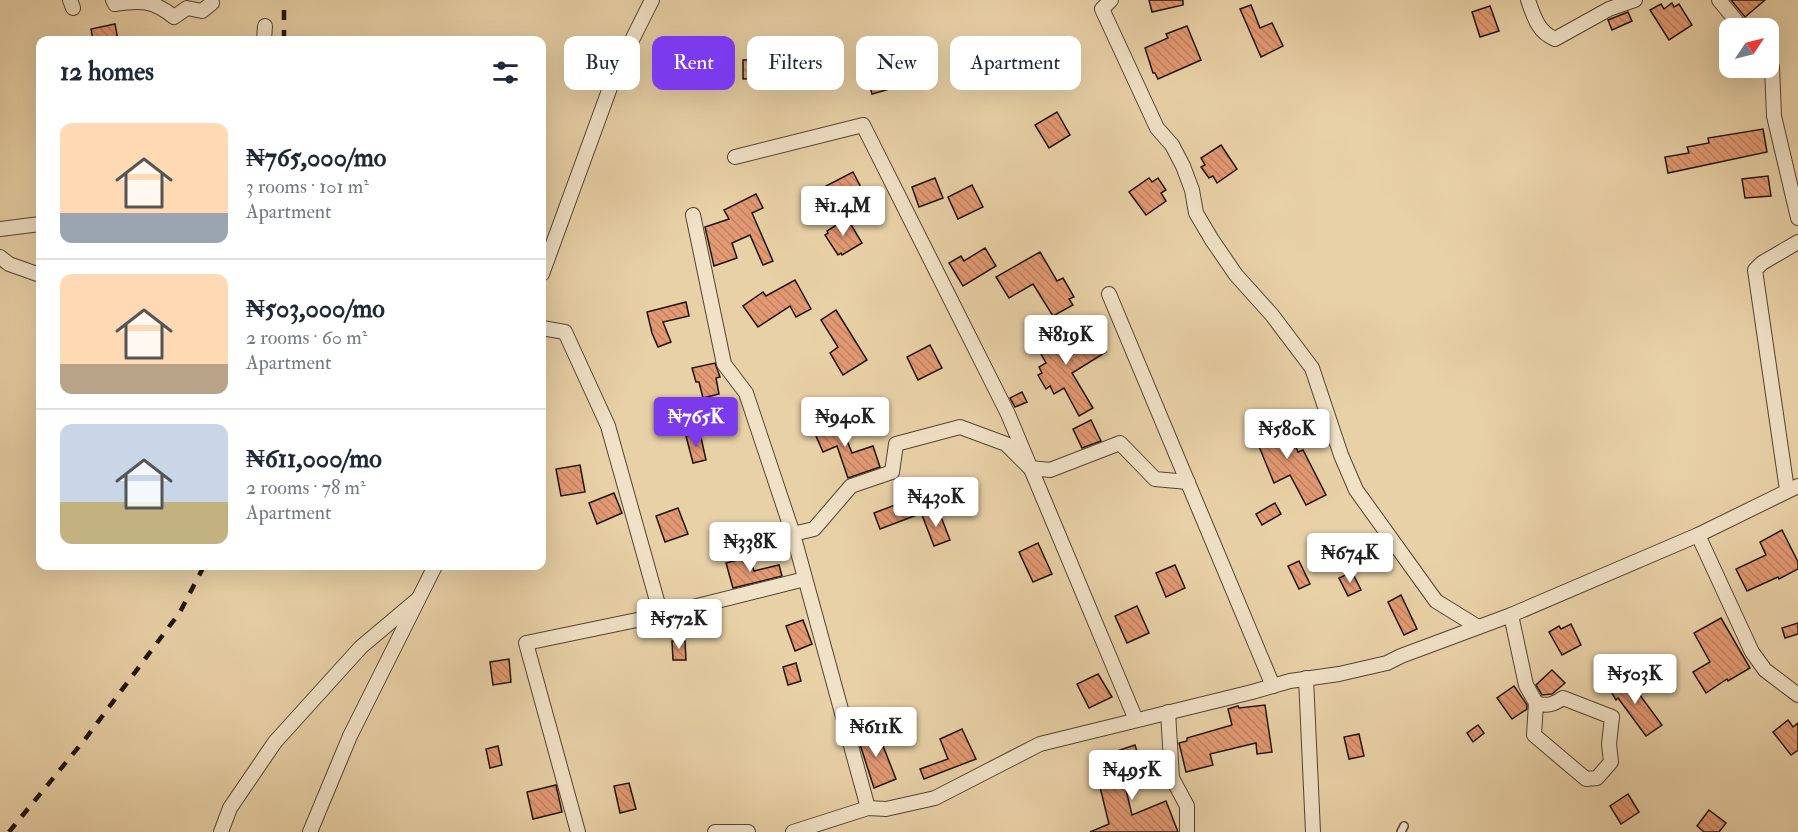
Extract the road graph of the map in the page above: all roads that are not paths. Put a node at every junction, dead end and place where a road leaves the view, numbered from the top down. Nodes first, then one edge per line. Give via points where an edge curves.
1 (112, 0) edge
2 (652, 0) edge
3 (1111, 0) edge
4 (1528, 0) edge
5 (1635, 0) edge
6 (1719, 0) edge
7 (212, 3) dead end
8 (1734, 18) edge
9 (1772, 78) edge
10 (735, 157) dead end
11 (693, 214) dead end
12 (1798, 218) edge
13 (36, 224) edge
14 (0, 229) edge
15 (1798, 242) edge
16 (0, 257) edge
17 (546, 263) edge
18 (36, 273) edge
19 (1109, 294) dead end
20 (546, 329) edge
21 (1030, 468) junction
22 (1188, 482) junction
23 (1793, 488) edge
24 (793, 534) junction
25 (1698, 535) junction
26 (433, 570) edge
27 (805, 579) junction
28 (418, 599) junction
29 (661, 615) junction
30 (1511, 615) junction
31 (1478, 627) junction
32 (1306, 678) junction
33 (1273, 686) junction
34 (1798, 695) edge
35 (1536, 703) junction
36 (1168, 712) junction
37 (1136, 720) junction
38 (868, 808) junction
39 (221, 832) edge
40 (310, 832) edge
41 (578, 832) edge
42 (715, 832) edge
43 (748, 832) edge
44 (793, 832) edge
45 (1187, 832) edge
46 (1313, 832) edge

1 - 7 street via 115,4 154,3 174,17 188,8 202,10
2 - 17 street via 615,74
3 - 31 street via 1102,9 1157,128 1183,166 1196,213 1236,274 1312,369 1356,490 1436,601
4 - 5 street via 1545,35 1555,39 1609,9
6 - 8 street
9 - 12 street via 1774,116
10 - 21 street via 863,125 1008,414
11 - 24 street via 724,364 746,393
13 - 14 street
15 - 23 street via 1755,270
16 - 18 street
19 - 22 street
20 - 29 street via 565,332 608,426
21 - 22 street via 1050,470 1120,443 1155,479
21 - 24 street via 1006,444 960,427 896,444 892,472 851,486 814,529
21 - 37 street
22 - 33 street
23 - 25 street
24 - 27 street
25 - 30 street
25 - 34 street via 1752,652 1765,670
26 - 28 street
27 - 29 street
27 - 38 street
28 - 39 street via 361,647 275,742 230,808
28 - 40 street via 350,736
29 - 41 street via 526,643
30 - 31 street
30 - 35 street via 1526,685
31 - 32 street via 1387,663
32 - 33 street
32 - 46 street
33 - 36 street
35 - 35 street via 1544,706 1563,698 1612,717 1611,762 1597,778 1586,779 1534,735
36 - 37 street
36 - 45 street via 1172,778 1187,806
37 - 38 street via 1040,744 935,798 886,809
38 - 44 street
42 - 43 street

